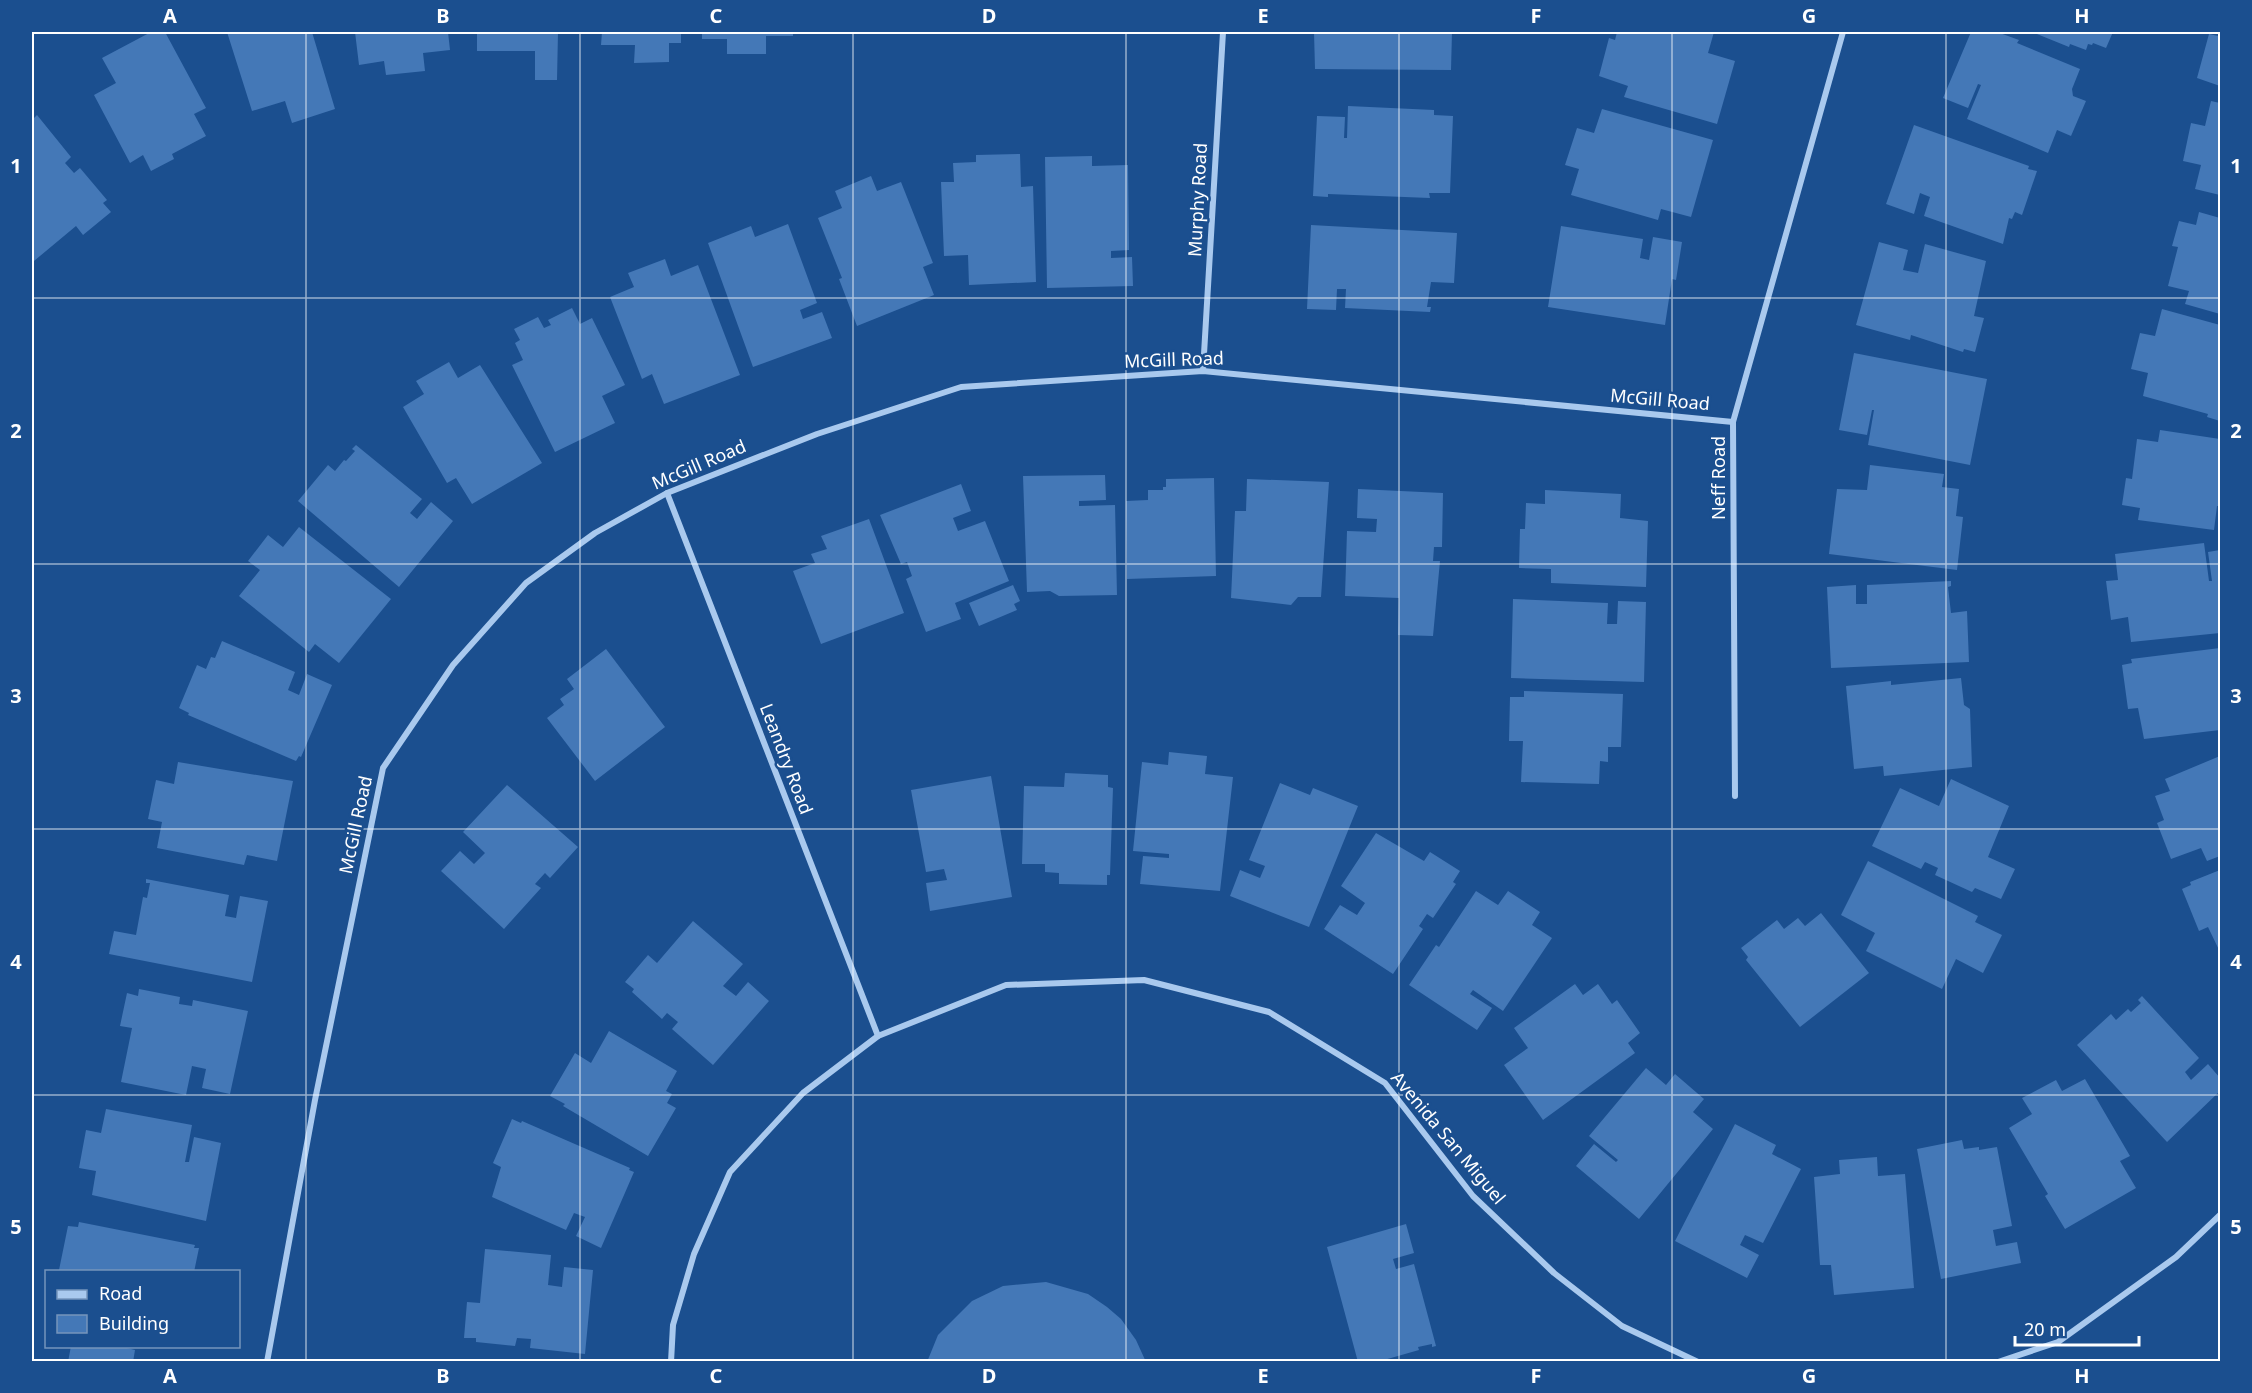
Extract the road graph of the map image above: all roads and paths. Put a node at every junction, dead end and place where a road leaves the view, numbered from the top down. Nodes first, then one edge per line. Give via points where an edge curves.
1 (1223, 32) edge
2 (1843, 32) edge
3 (1203, 371) junction
4 (1733, 422) junction
5 (667, 493) junction
6 (1735, 796) dead end
7 (878, 1036) junction
8 (2220, 1215) edge
9 (267, 1362) edge
10 (671, 1362) edge
11 (1698, 1362) edge
12 (1998, 1362) edge

1 - 3 street, Murphy Road
2 - 4 street, Neff Road
3 - 4 street, McGill Road
3 - 5 street, McGill Road via 961,387 817,434
4 - 6 street, Neff Road
5 - 7 street, Leandry Road
5 - 9 street, McGill Road via 595,533 526,583 453,665 383,768 315,1100
7 - 10 street, Avenida San Miguel via 803,1093 730,1172 694,1254 673,1325
7 - 11 street, Avenida San Miguel via 1006,985 1144,980 1269,1012 1385,1083 1473,1196 1554,1273 1622,1326
8 - 12 street via 2176,1257 2058,1342

